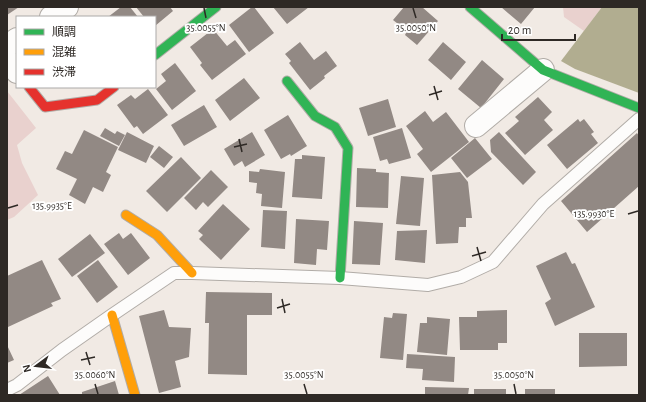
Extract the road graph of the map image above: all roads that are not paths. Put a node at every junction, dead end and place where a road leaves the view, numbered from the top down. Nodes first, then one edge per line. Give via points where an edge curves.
1 (67, 7) edge
2 (216, 7) edge
3 (470, 7) edge
4 (53, 16) edge
5 (16, 40) edge
6 (7, 46) edge
7 (156, 54) edge
8 (7, 60) edge
9 (543, 70) junction
10 (16, 71) edge
11 (287, 81) dead end
12 (30, 88) edge
13 (113, 88) edge
14 (639, 108) edge
15 (639, 119) edge
16 (476, 126) dead end
17 (126, 215) dead end
18 (192, 273) junction
19 (340, 278) junction
20 (112, 315) junction
21 (7, 390) edge
22 (135, 395) edge

1 - 4 street
2 - 7 street
3 - 9 street
5 - 6 street
8 - 10 street
9 - 14 street
9 - 16 street
11 - 19 street via 315,116 335,127 348,148
12 - 13 street via 46,107 97,100
15 - 19 lane via 543,204 493,262 461,277 428,285
17 - 18 street via 157,235
18 - 19 lane
18 - 20 lane via 174,273
20 - 21 lane
20 - 22 street

